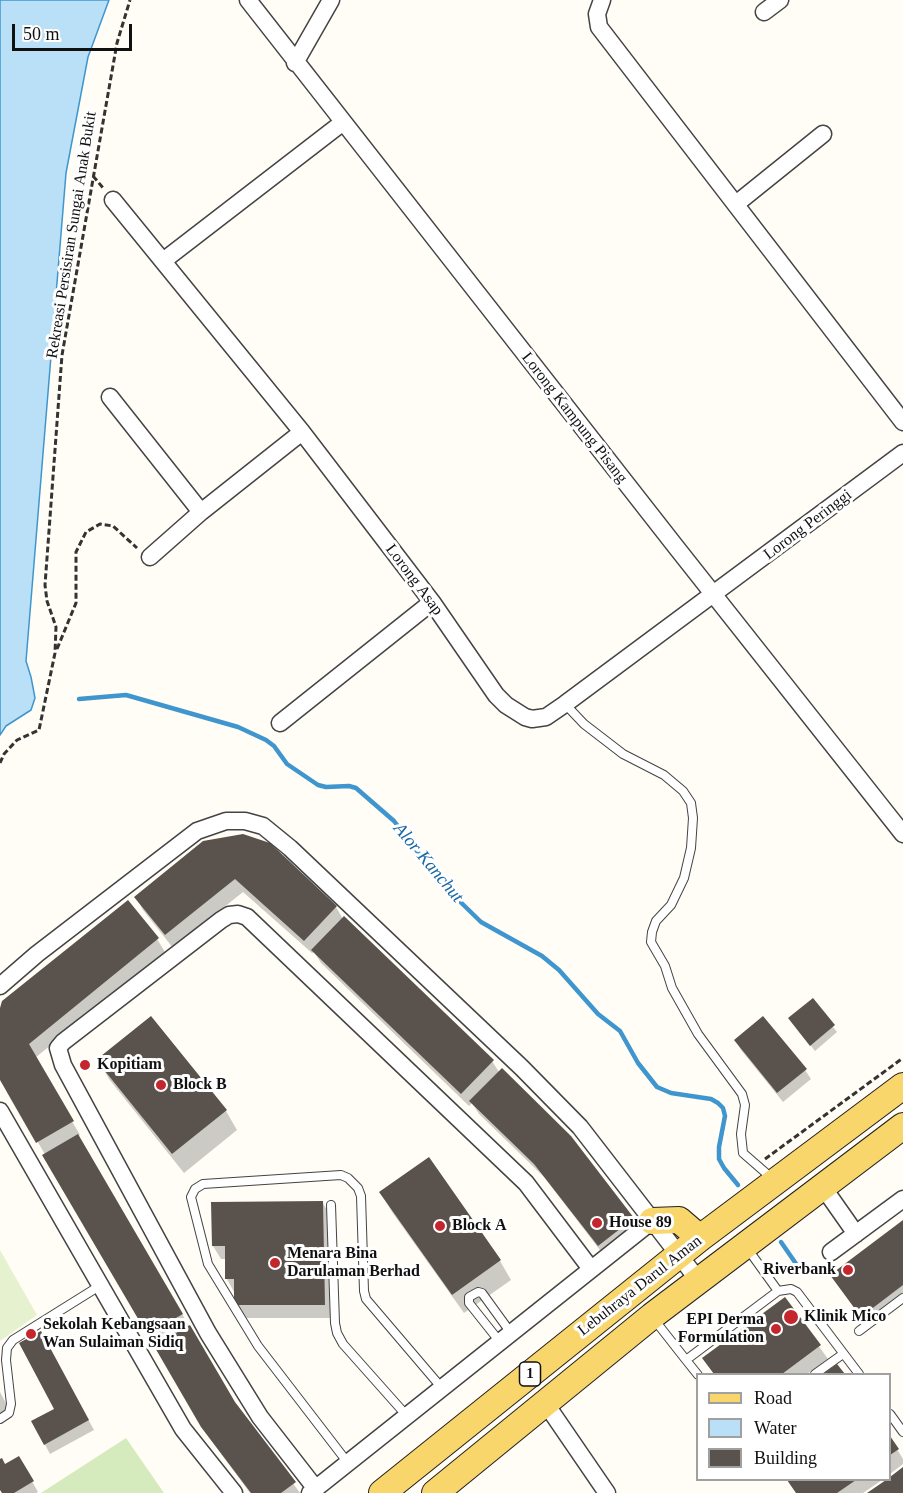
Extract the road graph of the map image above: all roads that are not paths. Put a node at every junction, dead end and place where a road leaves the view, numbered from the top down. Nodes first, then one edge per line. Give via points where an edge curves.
1 (248, 0) edge
2 (331, 0) edge
3 (602, 0) edge
4 (780, 0) edge
5 (764, 12) dead end
6 (295, 63) junction
7 (342, 123) junction
8 (823, 134) dead end
9 (113, 200) dead end
10 (736, 204) junction
11 (163, 261) junction
12 (110, 397) dead end
13 (903, 422) edge
14 (302, 432) junction
15 (903, 453) edge
16 (201, 512) junction
17 (150, 556) road end
18 (713, 596) junction
19 (432, 602) junction
20 (566, 704) junction
21 (280, 723) dead end
22 (903, 834) edge
23 (0, 986) edge
24 (903, 1086) edge
25 (0, 1111) edge
26 (903, 1126) edge
27 (766, 1174) junction
28 (822, 1187) junction
29 (903, 1199) edge
30 (331, 1205) dead end
31 (652, 1221) junction
32 (856, 1234) junction
33 (700, 1238) junction
34 (745, 1245) junction
35 (831, 1252) dead end
36 (679, 1255) junction
37 (591, 1269) junction
38 (699, 1281) junction
39 (101, 1285) junction
40 (778, 1291) junction
41 (903, 1298) edge
42 (652, 1316) junction
43 (859, 1331) dead end
44 (506, 1337) junction
45 (843, 1354) junction
46 (686, 1360) junction
47 (696, 1373) edge
48 (816, 1373) edge
49 (858, 1373) edge
50 (441, 1387) junction
51 (546, 1404) junction
52 (891, 1415) edge
53 (407, 1416) junction
54 (0, 1419) edge
55 (903, 1432) edge
56 (348, 1463) junction
57 (313, 1491) edge
58 (234, 1493) edge
59 (382, 1493) edge
60 (435, 1493) edge
61 (607, 1493) edge

1 - 6 street, Lorong Kampung Pisang
2 - 6 street
3 - 10 street via 597,14 599,27
4 - 5 street
6 - 7 street, Lorong Kampung Pisang
7 - 11 street
7 - 18 street, Lorong Kampung Pisang
8 - 10 street
9 - 11 street, Lorong Asap
10 - 13 street
11 - 14 street, Lorong Asap
12 - 16 street
14 - 16 street
14 - 19 street, Lorong Asap
15 - 18 street, Lorong Peringgi
16 - 17 street
18 - 20 street, Lorong Asap
18 - 22 street, Lorong Kampung Pisang
19 - 20 street, Lorong Asap via 506,705 532,719 546,717
19 - 21 street
20 - 27 lane via 584,724 623,754 664,775 692,802 691,848 684,878 671,905 656,921 651,942 698,1034 742,1094 746,1105 741,1134 743,1153
23 - 31 street via 197,831 226,821 263,826 580,1127
24 - 27 main road, Lebuhraya Darul Aman / 1
25 - 39 street
26 - 28 main road, Lebuhraya Darul Aman / 1
27 - 33 main road, Lebuhraya Darul Aman / 1
28 - 32 street
28 - 34 main road, Lebuhraya Darul Aman / 1
29 - 32 street
30 - 53 lane via 334,1323 343,1344
31 - 33 main road via 679,1220
31 - 36 street
31 - 37 street
32 - 35 street
33 - 36 main road, Lebuhraya Darul Aman / 1
34 - 38 main road, Lebuhraya Darul Aman / 1
34 - 40 lane
36 - 38 street
36 - 59 main road, Lebuhraya Darul Aman / 1
37 - 44 street
37 - 57 street via 526,1183 247,917 229,915 221,920 63,1042 58,1048 63,1065 208,1333 260,1417
38 - 42 main road, Lebuhraya Darul Aman / 1
39 - 54 lane via 13,1340 7,1348 6,1360 12,1404 9,1413
39 - 58 street via 183,1429
40 - 45 lane via 797,1292
40 - 46 lane
41 - 43 lane
42 - 46 lane
42 - 51 main road, Lebuhraya Darul Aman / 1
44 - 44 lane via 480,1291 469,1297 468,1300
44 - 50 street
45 - 48 lane
45 - 49 lane
46 - 47 lane
50 - 53 street
50 - 56 lane via 366,1299 361,1196 348,1178 341,1175 203,1184 195,1189 191,1197 208,1264 258,1346
51 - 60 main road, Lebuhraya Darul Aman / 1
51 - 61 street
52 - 55 lane
53 - 56 street
56 - 57 street

